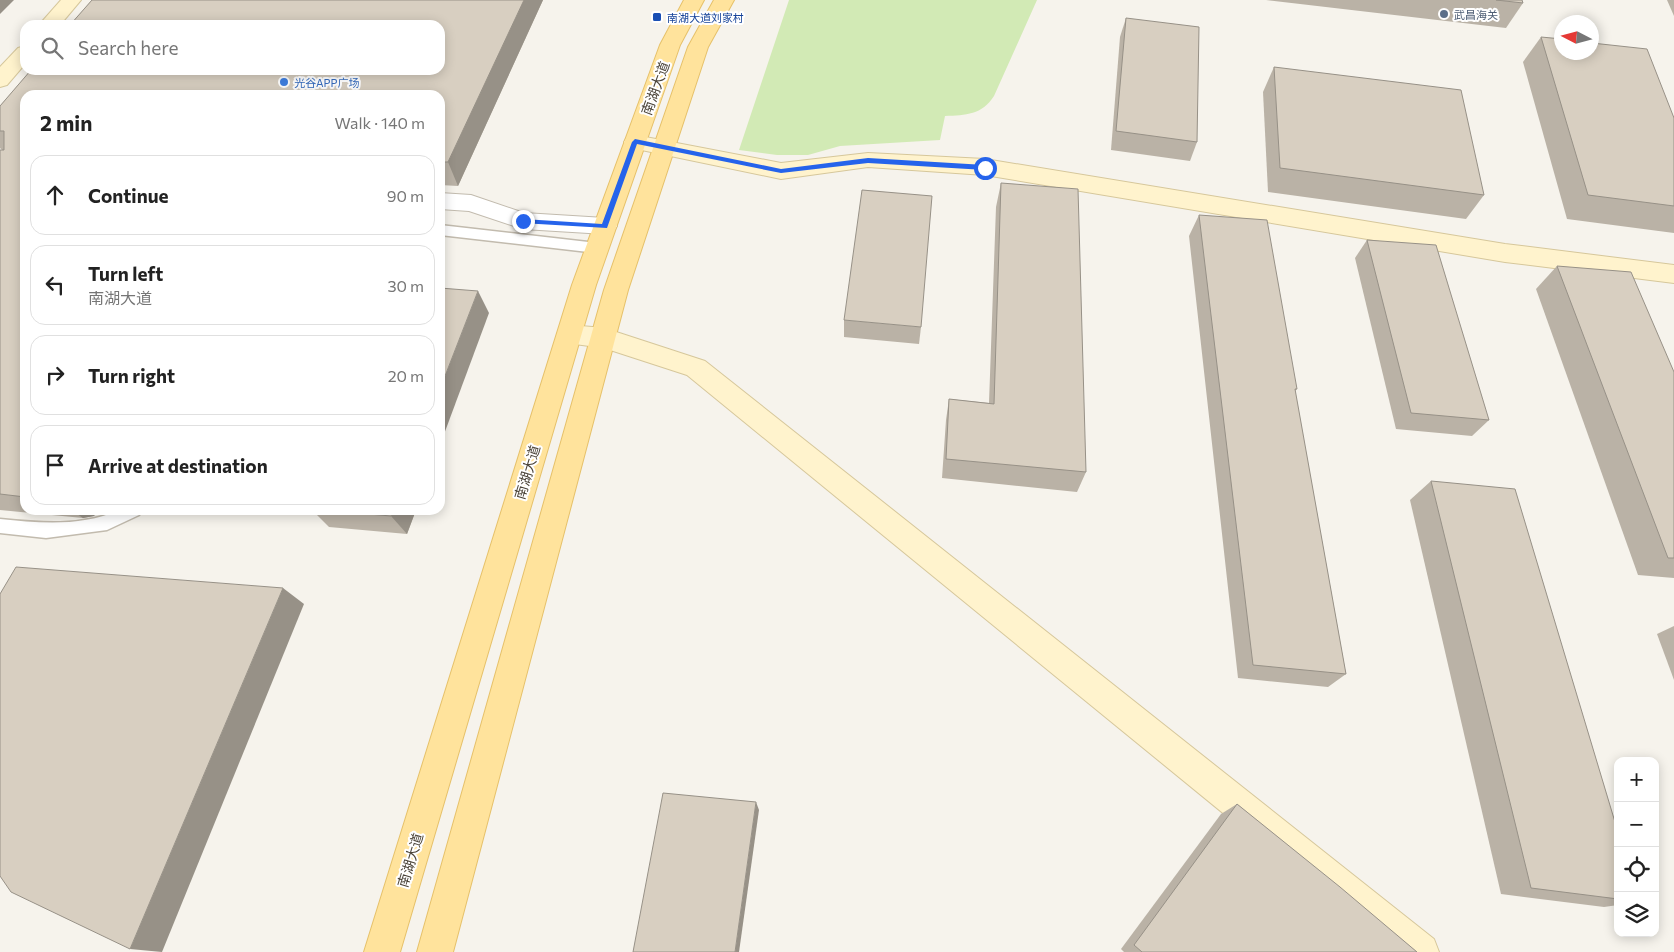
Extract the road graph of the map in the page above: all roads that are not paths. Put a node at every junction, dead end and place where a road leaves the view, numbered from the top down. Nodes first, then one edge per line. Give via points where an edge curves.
1 (71, 0) edge
2 (694, 0) edge
3 (724, 0) edge
4 (53, 20) edge
5 (20, 58) edge
6 (0, 80) edge
7 (635, 142) junction
8 (665, 146) junction
9 (445, 201) edge
10 (445, 230) edge
11 (601, 237) junction
12 (1674, 274) edge
13 (569, 335) junction
14 (604, 338) junction
15 (124, 515) edge
16 (0, 526) edge
17 (382, 952) edge
18 (435, 952) edge
19 (1421, 952) edge

1 - 4 street
2 - 7 main road, 南湖大道 via 670,45
3 - 8 main road, 南湖大道 via 698,48
5 - 6 street
7 - 8 street
7 - 11 main road, 南湖大道
8 - 12 street via 781,171 868,160 985,168 1505,253
8 - 14 main road, 南湖大道 via 616,290
9 - 11 street via 471,203 523,221
10 - 11 lane
11 - 13 main road, 南湖大道
13 - 14 street
13 - 17 main road, 南湖大道
14 - 18 main road, 南湖大道
14 - 19 street via 696,368
15 - 16 lane via 107,523 46,531

